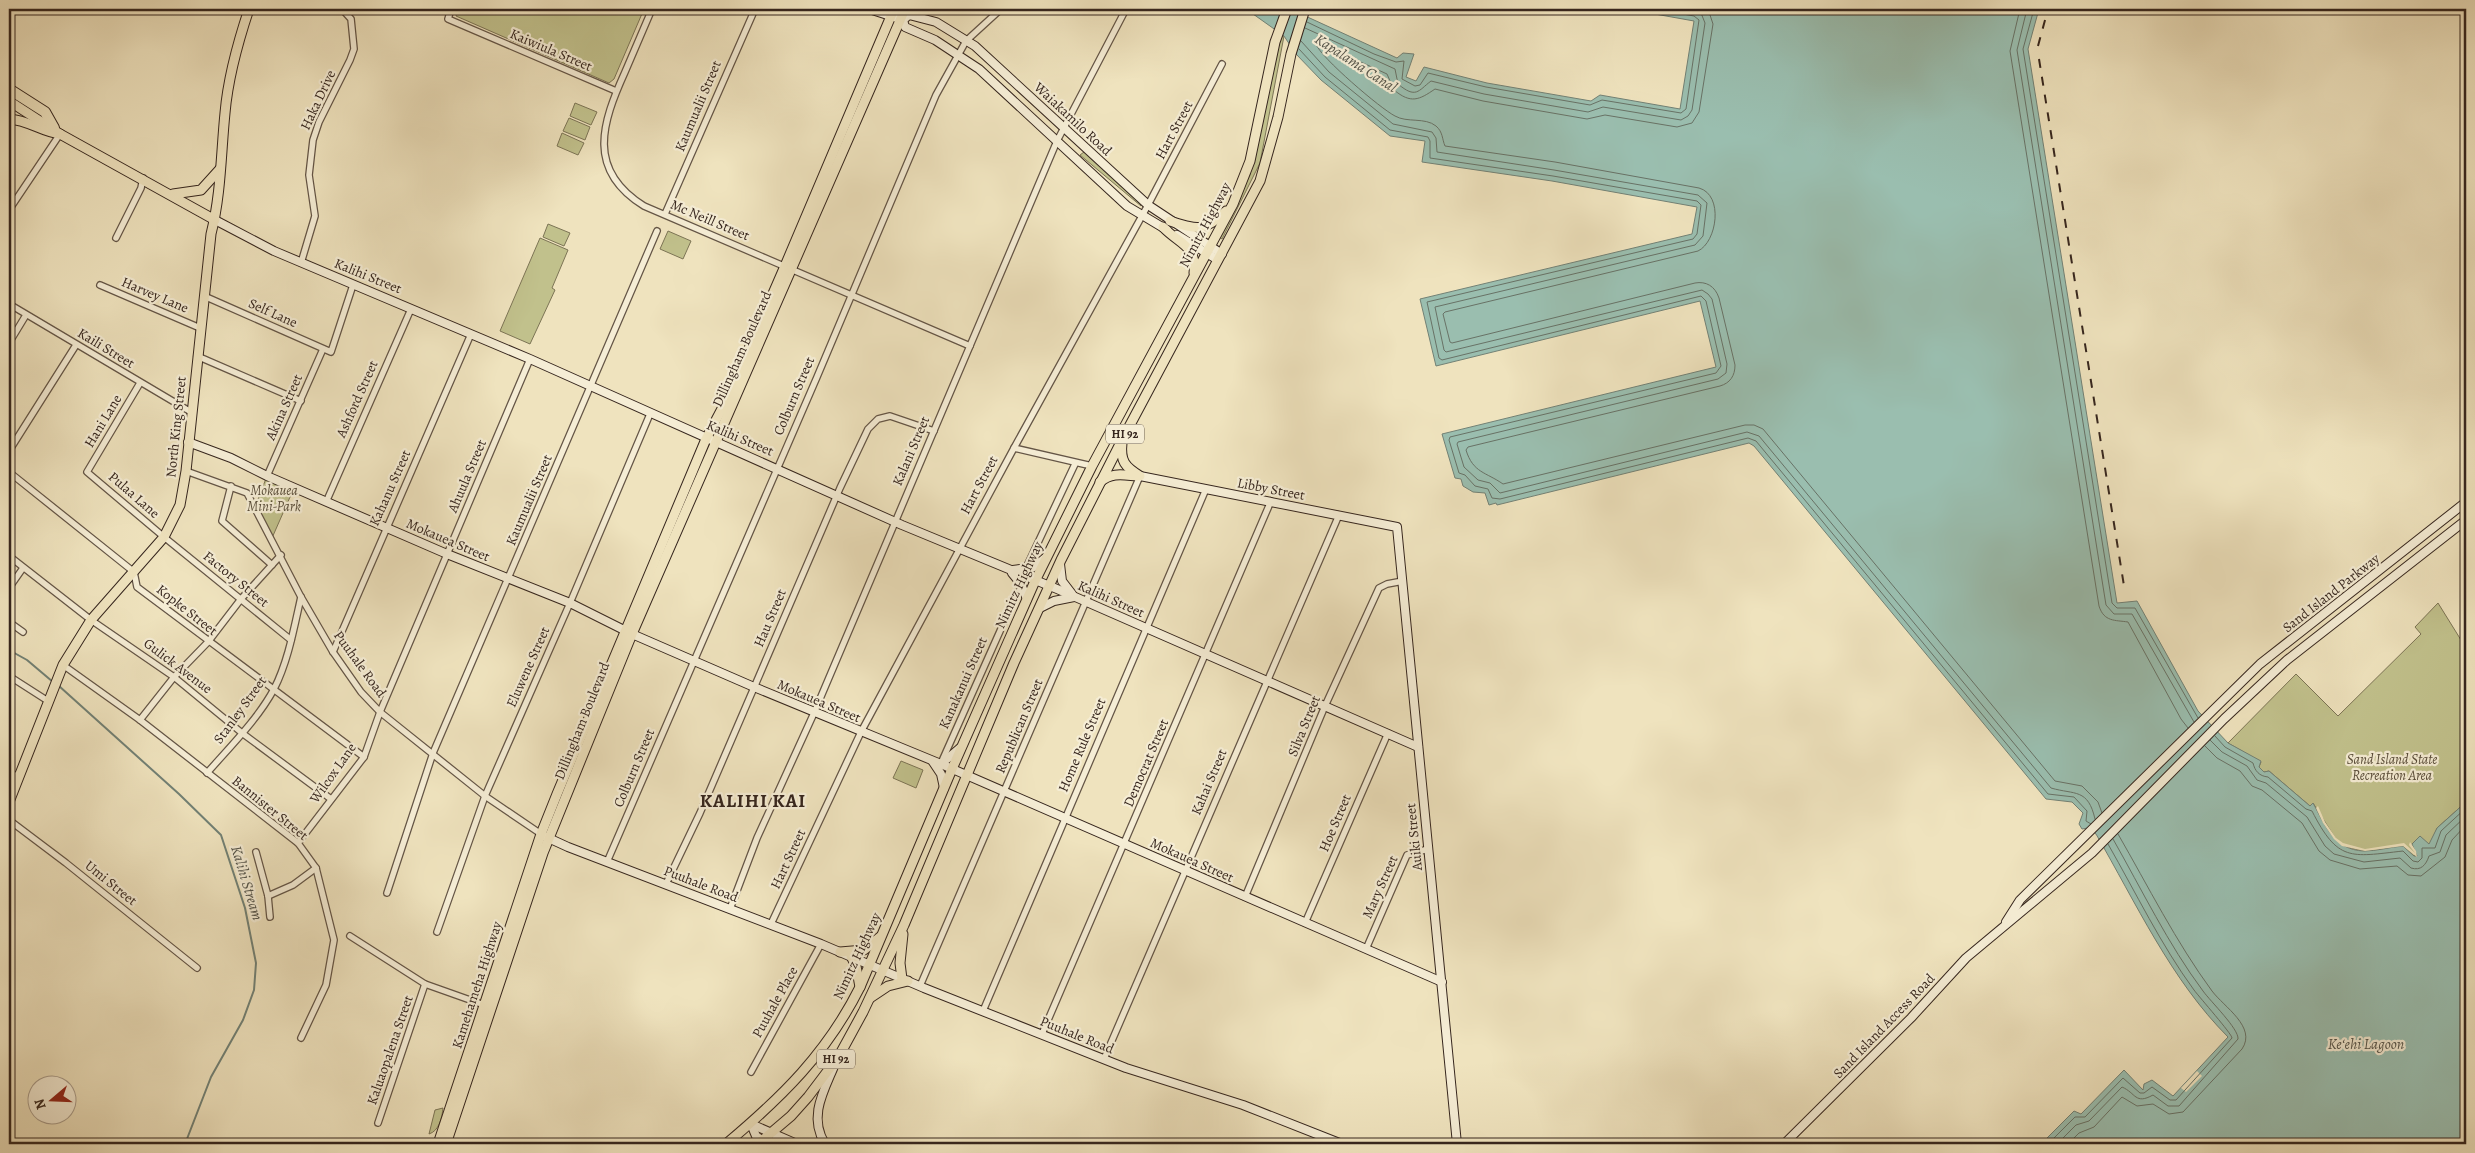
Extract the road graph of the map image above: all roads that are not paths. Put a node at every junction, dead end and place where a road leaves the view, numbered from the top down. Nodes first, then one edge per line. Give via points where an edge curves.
1 (249, 9) edge
2 (342, 9) edge
3 (451, 9) edge
4 (652, 9) edge
5 (755, 9) edge
6 (869, 9) edge
7 (905, 9) edge
8 (1001, 9) edge
9 (1126, 9) edge
10 (1287, 9) edge
11 (1305, 9) edge
12 (893, 12) edge
13 (902, 20) junction
14 (966, 41) junction
15 (958, 53) junction
16 (1222, 64) dead end
17 (9, 89) edge
18 (616, 91) junction
19 (9, 101) edge
20 (9, 119) edge
21 (1062, 128) junction
22 (57, 131) junction
23 (1056, 141) junction
24 (220, 169) junction
25 (143, 178) junction
26 (170, 194) junction
27 (1233, 204) junction
28 (1148, 205) junction
29 (9, 210) edge
30 (665, 214) junction
31 (1142, 216) junction
32 (214, 220) junction
33 (1167, 224) junction
34 (657, 231) dead end
35 (116, 238) dead end
36 (1208, 249) junction
37 (1220, 257) junction
38 (301, 263) junction
39 (788, 268) junction
40 (1193, 276) junction
41 (100, 285) dead end
42 (353, 285) junction
43 (851, 295) junction
44 (204, 296) junction
45 (9, 304) edge
46 (411, 309) junction
47 (26, 314) junction
48 (200, 328) junction
49 (471, 334) junction
50 (9, 343) edge
51 (76, 344) junction
52 (970, 346) junction
53 (323, 349) junction
54 (197, 356) junction
55 (530, 359) junction
56 (140, 383) junction
57 (590, 386) junction
58 (301, 401) junction
59 (191, 412) junction
60 (650, 414) junction
61 (934, 431) junction
62 (706, 439) junction
63 (1122, 440) junction
64 (188, 442) junction
65 (715, 443) junction
66 (1014, 448) junction
67 (9, 451) edge
68 (1075, 464) junction
69 (1092, 466) junction
70 (777, 469) junction
71 (186, 471) junction
72 (9, 472) edge
73 (87, 472) joint
74 (267, 476) junction
75 (1140, 476) junction
76 (1100, 482) junction
77 (231, 486) junction
78 (1206, 489) junction
79 (837, 496) junction
80 (327, 500) junction
81 (1271, 502) junction
82 (2466, 502) edge
83 (1339, 515) junction
84 (2466, 520) edge
85 (895, 522) junction
86 (387, 527) junction
87 (1397, 527) joint
88 (164, 538) junction
89 (960, 550) junction
90 (447, 554) junction
91 (280, 555) junction
92 (9, 556) edge
93 (1046, 557) junction
94 (1060, 560) junction
95 (272, 565) junction
96 (23, 568) junction
97 (1026, 569) junction
98 (1008, 570) junction
99 (134, 572) junction
100 (509, 579) junction
101 (1035, 581) junction
102 (1403, 581) junction
103 (1049, 586) junction
104 (1023, 587) junction
105 (9, 588) edge
106 (1075, 597) junction
107 (301, 598) junction
108 (241, 599) junction
109 (1027, 599) junction
110 (1086, 602) junction
111 (570, 603) junction
112 (1040, 608) junction
113 (91, 620) junction
114 (9, 622) edge
115 (1146, 629) junction
116 (23, 632) dead end
117 (629, 632) junction
118 (291, 640) junction
119 (208, 642) junction
120 (2278, 650) junction
121 (333, 652) junction
122 (1206, 654) junction
123 (694, 660) junction
124 (2287, 660) junction
125 (61, 669) junction
126 (9, 676) edge
127 (174, 677) junction
128 (1266, 681) junction
129 (754, 688) junction
130 (274, 689) junction
131 (49, 698) junction
132 (1326, 706) junction
133 (2215, 708) joint
134 (380, 712) junction
135 (814, 713) junction
136 (2224, 719) joint
137 (140, 720) junction
138 (861, 732) junction
139 (242, 733) junction
140 (1388, 733) junction
141 (962, 747) junction
142 (1418, 747) junction
143 (433, 753) junction
144 (364, 757) junction
145 (932, 760) junction
146 (941, 764) junction
147 (952, 768) junction
148 (9, 771) edge
149 (207, 773) junction
150 (966, 775) junction
151 (18, 778) junction
152 (944, 788) junction
153 (1004, 791) junction
154 (484, 796) junction
155 (331, 799) junction
156 (9, 802) edge
157 (1064, 818) junction
158 (9, 820) edge
159 (541, 834) junction
160 (549, 840) junction
161 (298, 843) junction
162 (1125, 844) junction
163 (1428, 849) junction
164 (256, 852) dead end
165 (607, 862) junction
166 (316, 868) junction
167 (1184, 871) junction
168 (666, 884) junction
169 (386, 893) dead end
170 (268, 896) junction
171 (1245, 897) junction
172 (730, 909) junction
173 (270, 917) dead end
174 (1305, 923) junction
175 (771, 924) junction
176 (904, 925) junction
177 (2002, 928) junction
178 (885, 931) junction
179 (437, 932) dead end
180 (350, 936) dead end
181 (821, 944) junction
182 (1366, 950) junction
183 (840, 952) junction
184 (851, 956) junction
185 (870, 965) junction
186 (197, 968) dead end
187 (883, 970) junction
188 (905, 980) junction
189 (1442, 982) junction
190 (425, 984) junction
191 (920, 986) junction
192 (860, 987) junction
193 (870, 998) junction
194 (488, 1006) junction
195 (984, 1011) junction
196 (1042, 1034) junction
197 (301, 1038) dead end
198 (839, 1056) junction
199 (1104, 1059) junction
200 (751, 1072) dead end
201 (378, 1124) dead end
202 (751, 1124) junction
203 (770, 1134) junction
204 (1323, 1141) edge
205 (762, 1143) edge
206 (438, 1144) edge
207 (446, 1144) edge
208 (726, 1144) edge
209 (797, 1144) edge
210 (825, 1144) edge
211 (1342, 1144) edge
212 (1457, 1144) edge
213 (1784, 1144) edge

1 - 24 main road, North King Street via 231,73
2 - 38 street, Haka Drive via 351,19 354,49 313,140 309,175 316,216
3 - 18 street, Kaiwiula Street via 448,19
4 - 18 street, Mc Neill Street
5 - 30 street, Kaumualii Street
6 - 12 main road, Waiakamilo Road
7 - 13 main road, Dillingham Boulevard
8 - 14 street, Colburn Street
9 - 21 street, Kalani Street
10 - 27 main road, Nimitz Highway / HI 92 via 1275,42 1250,161
11 - 37 main road, Nimitz Highway / HI 92 via 1290,54 1278,117 1260,181
12 - 13 main road, Waiakamilo Road
12 - 39 main road, Dillingham Boulevard
13 - 14 main road, Waiakamilo Road via 909,15 936,22
13 - 15 main road, Waiakamilo Road via 905,27
13 - 39 main road, Dillingham Boulevard
14 - 15 street, Colburn Street
14 - 21 main road, Waiakamilo Road via 1014,80
15 - 23 main road, Waiakamilo Road via 991,78
15 - 43 street, Colburn Street via 936,95
16 - 28 street, Hart Street
17 - 22 highway via 45,112
18 - 30 street, Mc Neill Street via 603,134 604,151 611,172 633,199
19 - 22 main road
20 - 22 main road via 28,123 47,133
21 - 23 street, Kalani Street
21 - 28 main road, Waiakamilo Road
22 - 25 main road, Kalihi Street
22 - 29 street
23 - 31 main road, Waiakamilo Road
23 - 52 street, Kalani Street
24 - 26 main road via 201,190
24 - 32 main road, North King Street
25 - 26 main road, Kalihi Street
25 - 35 street
26 - 32 main road, Kalihi Street
27 - 33 main road via 1211,225 1191,228
27 - 36 main road, Nimitz Highway / HI 92
28 - 31 street, Hart Street
28 - 33 main road, Waiakamilo Road
30 - 39 street, Mc Neill Street
31 - 33 main road, Waiakamilo Road
31 - 66 street, Hart Street
32 - 38 main road, Kalihi Street
32 - 44 main road, North King Street
33 - 36 main road, Waiakamilo Road
33 - 40 main road via 1174,239 1190,249 1195,263
34 - 57 street, Kaumualii Street
36 - 37 main road, Waiakamilo Road
36 - 40 main road, Nimitz Highway / HI 92
37 - 63 main road, Nimitz Highway / HI 92
38 - 42 main road, Kalihi Street
39 - 43 street, Mc Neill Street
39 - 62 main road, Dillingham Boulevard
39 - 65 main road, Dillingham Boulevard
40 - 69 main road, Nimitz Highway / HI 92
41 - 48 street, Harvey Lane
42 - 46 main road, Kalihi Street
42 - 53 street, Self Lane via 332,352
43 - 52 street, Mc Neill Street
43 - 70 street, Colburn Street
44 - 48 main road, North King Street
44 - 53 street, Self Lane
45 - 47 street, Kaili Street
46 - 49 main road, Kalihi Street
46 - 80 street, Ashford Street
47 - 50 street
47 - 51 street, Kaili Street
48 - 54 main road, North King Street
49 - 55 main road, Kalihi Street
49 - 86 street, Kahanu Street
51 - 56 street, Kaili Street
51 - 67 street
52 - 61 street, Kalani Street
53 - 58 street, Akina Street
54 - 58 street
54 - 59 main road, North King Street
55 - 57 main road, Kalihi Street
55 - 90 street, Ahuula Street
56 - 59 street, Kaili Street
56 - 73 street, Hani Lane
57 - 60 main road, Kalihi Street
57 - 100 street, Kaumualii Street
58 - 74 street, Akina Street
59 - 64 main road, North King Street
60 - 62 main road, Kalihi Street
60 - 111 street, Eluwene Street
61 - 79 street, Hau Street via 890,416 878,419 868,429
61 - 85 street, Kalani Street
62 - 65 main road, Kalihi Street
62 - 117 main road, Dillingham Boulevard
63 - 75 main road via 1121,454 1125,465
63 - 76 main road, Nimitz Highway / HI 92
64 - 71 main road, North King Street
64 - 74 main road, Mokauea Street via 232,458
65 - 70 main road, Kalihi Street
65 - 117 main road, Dillingham Boulevard
66 - 68 street
66 - 89 street, Hart Street
68 - 69 street
68 - 97 street
69 - 93 main road, Nimitz Highway / HI 92
70 - 79 main road, Kalihi Street
70 - 123 street, Colburn Street
71 - 77 street, Puuhale Road
71 - 88 main road, North King Street via 180,505
72 - 99 street, Kopke Street
73 - 88 street, Pulaa Lane
74 - 80 main road, Mokauea Street
75 - 76 main road via 1114,474
75 - 78 main road, Libby Street
75 - 110 street, Republican Street
76 - 94 main road, Nimitz Highway / HI 92
77 - 91 street, Puuhale Road via 247,493
77 - 95 street via 222,521
78 - 81 main road, Libby Street
78 - 115 street, Home Rule Street
79 - 85 main road, Kalihi Street
79 - 129 street, Hau Street
80 - 86 main road, Mokauea Street
81 - 83 main road, Libby Street
81 - 122 street, Democrat Street
82 - 120 main road, Sand Island Parkway
83 - 87 main road, Libby Street
83 - 128 street, Kahai Street
84 - 124 main road, Sand Island Parkway
85 - 89 main road, Kalihi Street
85 - 135 street, Kalani Street
86 - 90 main road, Mokauea Street
86 - 121 street, Kahanu Street
87 - 102 main road, Auiki Street
88 - 99 main road, North King Street
88 - 108 street, Factory Street
89 - 98 main road, Kalihi Street
89 - 138 street, Hart Street
90 - 100 main road, Mokauea Street
90 - 134 street, Ahuula Street
91 - 95 street
91 - 107 street, Puuhale Road
92 - 96 street, Gulick Avenue
93 - 97 main road
93 - 101 main road, Nimitz Highway / HI 92
94 - 103 main road, Nimitz Highway / HI 92
94 - 106 main road via 1062,581
95 - 108 street
96 - 105 street
96 - 113 street, Gulick Avenue
97 - 98 main road
98 - 101 main road, Kalihi Street
98 - 104 main road
99 - 113 main road, North King Street
99 - 119 street, Kopke Street via 137,587
100 - 111 main road, Mokauea Street
100 - 143 street, Kaumualii Street
101 - 103 main road, Kalihi Street
101 - 109 main road, Nimitz Highway / HI 92
102 - 132 street, Silva Street via 1379,588
102 - 142 main road, Auiki Street
103 - 106 main road, Kalihi Street
103 - 112 main road, Nimitz Highway / HI 92
104 - 109 main road
104 - 146 street, Kanakanui Street via 1017,593
106 - 110 main road, Kalihi Street
106 - 112 main road
107 - 118 street, Stanley Street
107 - 121 street, Puuhale Road
108 - 118 street, Factory Street
108 - 119 street
109 - 141 main road, Nimitz Highway / HI 92
110 - 115 main road, Kalihi Street
110 - 153 street, Republican Street
111 - 117 main road, Mokauea Street
111 - 154 street, Eluwene Street
112 - 150 main road, Nimitz Highway / HI 92
113 - 125 main road, North King Street
113 - 127 street, Gulick Avenue
114 - 116 street
115 - 122 main road, Kalihi Street
115 - 157 street, Home Rule Street
117 - 123 main road, Mokauea Street
117 - 159 main road, Dillingham Boulevard
117 - 160 main road, Dillingham Boulevard
118 - 130 street, Stanley Street
119 - 127 street
119 - 130 street, Kopke Street
120 - 124 main road
120 - 133 main road, Sand Island Parkway
121 - 134 street, Puuhale Road via 361,692
122 - 128 main road, Kalihi Street
122 - 162 street, Democrat Street
123 - 129 main road, Mokauea Street
123 - 165 street, Colburn Street
124 - 136 main road, Sand Island Parkway
125 - 131 main road, North King Street
125 - 137 street, Bannister Street
126 - 131 street
127 - 137 street
127 - 139 street, Gulick Avenue
128 - 132 main road, Kalihi Street
128 - 167 street, Kahai Street
129 - 135 main road, Mokauea Street
129 - 168 street, Hau Street
130 - 139 street, Stanley Street
130 - 144 street, Kopke Street
131 - 151 main road, North King Street
132 - 140 main road, Kalihi Street
132 - 171 street, Silva Street
133 - 177 main road, Sand Island Access Road via 2020,900
134 - 143 street, Puuhale Road
134 - 144 street, Wilcox Lane
135 - 138 main road, Mokauea Street
135 - 172 street, Kalani Street via 757,838
136 - 177 main road, Sand Island Access Road via 2092,853
137 - 149 street, Bannister Street
138 - 145 main road, Mokauea Street
138 - 175 street, Hart Street
139 - 149 street, Stanley Street
139 - 155 street, Gulick Avenue
140 - 142 main road, Kalihi Street
140 - 174 street, Hoe Street
141 - 146 main road
141 - 147 main road, Nimitz Highway / HI 92
142 - 163 main road, Auiki Street
143 - 154 street, Puuhale Road
143 - 169 street, Kaumualii Street
144 - 155 street, Wilcox Lane
145 - 146 main road, Mokauea Street
145 - 152 main road via 941,774
146 - 147 main road, Mokauea Street
147 - 150 main road, Mokauea Street
147 - 152 main road, Nimitz Highway / HI 92
148 - 151 street
149 - 161 street, Bannister Street
150 - 153 main road, Mokauea Street
150 - 176 main road, Nimitz Highway / HI 92
151 - 156 main road, North King Street
152 - 178 main road, Nimitz Highway / HI 92
153 - 157 main road, Mokauea Street
153 - 191 street, Republican Street
154 - 159 street, Puuhale Road
154 - 179 street, Eluwene Street
155 - 161 street, Wilcox Lane
157 - 162 main road, Mokauea Street
157 - 195 street, Home Rule Street
158 - 186 street, Umi Street
159 - 160 main road, Puuhale Road
159 - 194 main road, Kamehameha Highway
160 - 165 main road, Puuhale Road
160 - 194 main road, Kamehameha Highway
161 - 166 street, Bannister Street
162 - 167 main road, Mokauea Street
162 - 196 street, Democrat Street
163 - 182 street, Mary Street via 1407,855
163 - 189 main road, Auiki Street
164 - 170 street
165 - 168 main road, Puuhale Road
166 - 170 street
166 - 197 street, Bannister Street via 334,940 326,985
167 - 171 main road, Mokauea Street
167 - 199 street, Kahai Street
168 - 172 main road, Puuhale Road
170 - 173 street
171 - 174 main road, Mokauea Street
172 - 175 main road, Puuhale Road
174 - 182 main road, Mokauea Street
175 - 181 main road, Puuhale Road
176 - 187 main road, Nimitz Highway / HI 92
176 - 188 main road via 900,963
177 - 213 main road, Sand Island Access Road via 1966,958 1911,1018
178 - 183 main road via 864,950
178 - 185 main road, Nimitz Highway / HI 92
180 - 190 street
181 - 183 main road, Puuhale Road
181 - 200 street, Puuhale Place
182 - 189 main road, Mokauea Street
183 - 184 main road, Puuhale Road
184 - 185 main road, Puuhale Road
184 - 192 main road
185 - 187 main road, Puuhale Road
185 - 192 main road, Nimitz Highway / HI 92
187 - 188 main road, Puuhale Road
187 - 193 main road, Nimitz Highway / HI 92
188 - 191 main road, Puuhale Road
188 - 193 main road
189 - 212 main road, Auiki Street
190 - 194 street
190 - 201 street, Kaluaopalena Street
191 - 195 main road, Puuhale Road
192 - 202 main road, Nimitz Highway / HI 92 via 820,1053 794,1084
193 - 198 main road, Nimitz Highway / HI 92
194 - 206 main road, Kamehameha Highway
194 - 207 main road, Kamehameha Highway
195 - 196 main road, Puuhale Road
196 - 199 main road, Puuhale Road
198 - 203 main road, Nimitz Highway / HI 92 via 808,1097
198 - 210 main road via 818,1104 818,1128
199 - 204 main road, Puuhale Road via 1243,1105
202 - 203 main road
202 - 205 main road
202 - 208 main road, Nimitz Highway / HI 92
203 - 205 main road, Nimitz Highway / HI 92
203 - 209 main road
204 - 211 main road, Puuhale Road

